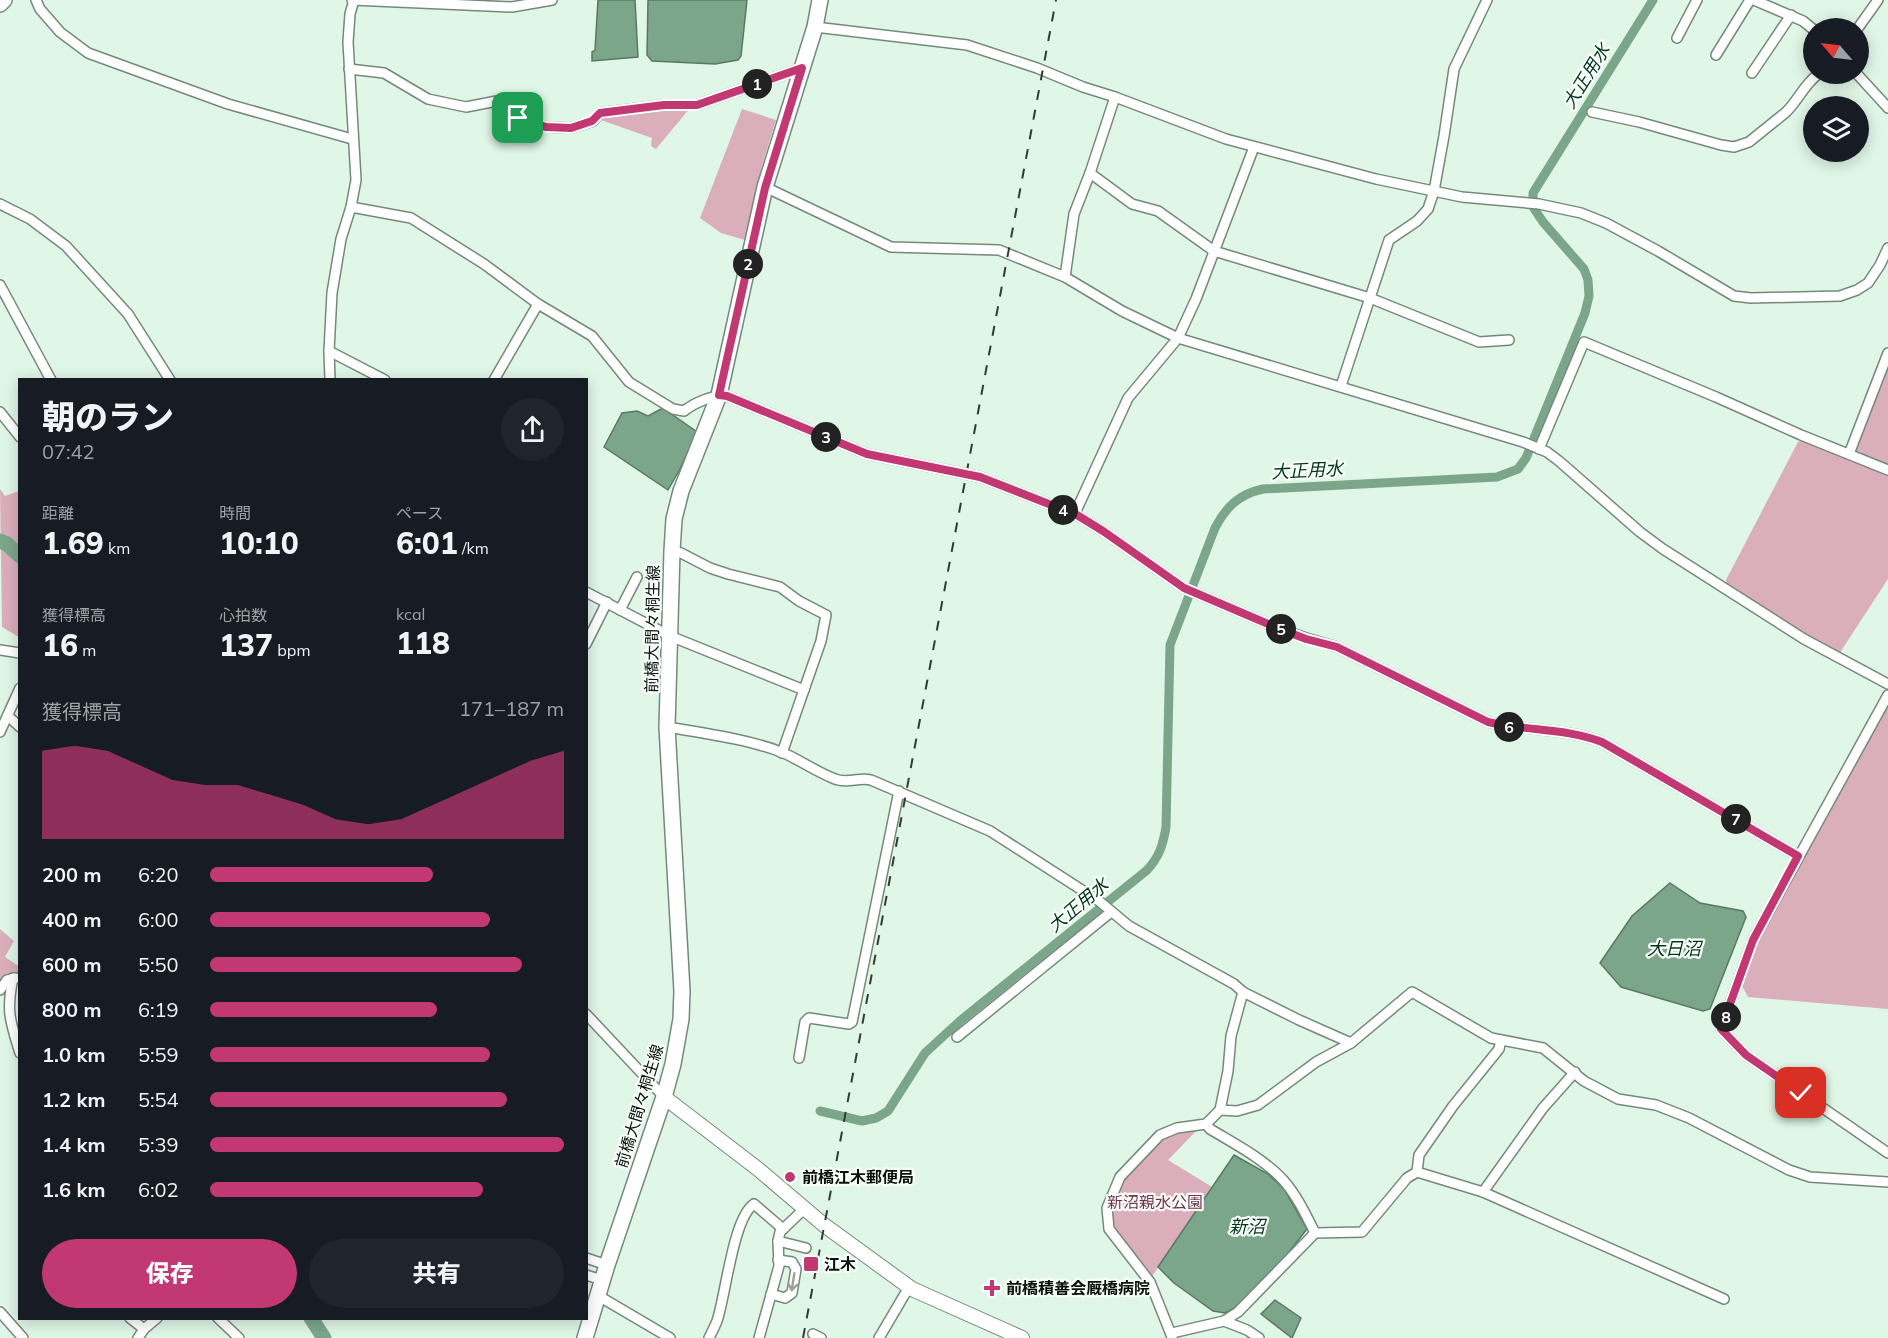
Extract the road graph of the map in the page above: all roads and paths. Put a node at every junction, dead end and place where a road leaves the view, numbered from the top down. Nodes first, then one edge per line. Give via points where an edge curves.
1 (4, 0) edge
2 (36, 0) edge
3 (354, 0) edge
4 (552, 0) edge
5 (820, 0) edge
6 (1487, 0) edge
7 (1697, 0) edge
8 (1752, 0) edge
9 (1878, 0) edge
10 (0, 4) edge
11 (1791, 15) junction
12 (1865, 18) edge
13 (1803, 21) edge
14 (815, 27) junction
15 (1677, 38) dead end
16 (1716, 55) dead end
17 (802, 68) junction
18 (349, 69) junction
19 (1752, 73) dead end
20 (1807, 84) edge
21 (1866, 84) edge
22 (1114, 97) junction
23 (1888, 108) edge
24 (1592, 112) dead end
25 (352, 139) junction
26 (1254, 147) junction
27 (1090, 172) junction
28 (765, 188) junction
29 (1434, 190) junction
30 (0, 204) edge
31 (351, 207) junction
32 (1888, 248) edge
33 (1214, 252) junction
34 (1065, 277) junction
35 (0, 285) edge
36 (1370, 298) junction
37 (538, 303) junction
38 (1178, 338) junction
39 (1509, 340) dead end
40 (328, 351) junction
41 (1888, 353) edge
42 (50, 378) edge
43 (169, 378) edge
44 (330, 378) edge
45 (381, 378) edge
46 (495, 378) edge
47 (1341, 386) junction
48 (719, 395) junction
49 (0, 412) edge
50 (18, 434) edge
51 (1538, 448) junction
52 (1849, 454) junction
53 (1888, 470) edge
54 (1077, 515) junction
55 (672, 551) junction
56 (637, 577) dead end
57 (588, 593) edge
58 (607, 602) junction
59 (620, 610) junction
60 (670, 636) junction
61 (588, 640) edge
62 (0, 651) edge
63 (18, 653) edge
64 (1888, 684) edge
65 (804, 690) junction
66 (18, 693) edge
67 (1888, 695) edge
68 (8, 716) junction
69 (18, 725) edge
70 (667, 727) junction
71 (0, 732) edge
72 (782, 753) junction
73 (899, 791) junction
74 (1798, 856) junction
75 (1110, 911) junction
76 (16, 978) edge
77 (0, 990) edge
78 (1243, 992) junction
79 (588, 1016) edge
80 (957, 1037) dead end
81 (1501, 1040) junction
82 (1351, 1043) junction
83 (18, 1046) edge
84 (799, 1058) dead end
85 (1575, 1072) junction
86 (664, 1096) junction
87 (1220, 1110) junction
88 (1206, 1124) junction
89 (1888, 1153) edge
90 (1417, 1172) junction
91 (1888, 1182) edge
92 (1483, 1192) junction
93 (804, 1209) junction
94 (783, 1229) junction
95 (1315, 1233) junction
96 (778, 1241) junction
97 (806, 1248) dead end
98 (588, 1260) edge
99 (778, 1260) junction
100 (604, 1273) junction
101 (588, 1275) edge
102 (909, 1287) junction
103 (771, 1294) junction
104 (597, 1296) junction
105 (1724, 1299) dead end
106 (0, 1312) edge
107 (133, 1320) edge
108 (155, 1320) edge
109 (220, 1320) edge
110 (1224, 1321) junction
111 (144, 1329) junction
112 (1172, 1336) edge
113 (24, 1338) edge
114 (138, 1338) edge
115 (238, 1338) edge
116 (585, 1338) edge
117 (670, 1338) edge
118 (709, 1338) edge
119 (759, 1338) edge
120 (879, 1338) edge
121 (1022, 1338) edge
122 (1259, 1338) edge

1 - 10 main road
2 - 25 street via 60,32 88,53 228,104
3 - 4 street via 512,7
3 - 18 street via 348,33
5 - 14 main road, 前橋大間々桐生線
6 - 29 street via 1454,69
7 - 15 street
8 - 11 street
8 - 16 street
9 - 12 street
11 - 13 street
11 - 19 street
14 - 17 main road, 前橋大間々桐生線
14 - 22 street via 967,45
17 - 18 street via 697,105 600,113 592,121 571,128 546,127 518,118 497,101 466,107 428,99 384,73
17 - 28 main road, 前橋大間々桐生線
18 - 25 street
20 - 24 street via 1785,113 1739,146 1721,145
21 - 23 street
22 - 26 street
22 - 27 street
25 - 31 street via 356,180
26 - 29 street
26 - 33 street
27 - 33 street via 1132,204 1158,211
27 - 34 street via 1074,214
28 - 34 street via 891,247 999,250
28 - 48 main road, 前橋大間々桐生線
29 - 32 street via 1581,213 1658,250 1740,297 1831,297 1848,293 1868,283
29 - 36 street via 1423,215 1389,240
30 - 43 street via 30,219 66,246 128,314
31 - 37 street via 411,218
31 - 40 street via 341,238 332,293
33 - 36 street
33 - 38 street
34 - 38 street
35 - 42 street
36 - 39 street via 1479,342
36 - 47 street
37 - 46 street
37 - 48 street via 592,336 629,382 673,409 684,411
38 - 47 street
38 - 54 street via 1128,398
40 - 44 street
40 - 45 street
41 - 52 street
47 - 51 street
48 - 54 street via 867,454 980,477
48 - 55 main road, 前橋大間々桐生線 via 681,491
49 - 50 street
51 - 52 street via 1584,342
51 - 64 street via 1559,460 1663,549 1804,639
52 - 53 street
54 - 74 street via 1184,588 1289,632 1337,647 1488,722 1576,734 1602,742
55 - 60 main road, 前橋大間々桐生線
55 - 65 street via 710,568 780,587 826,615
56 - 59 street
57 - 58 street
58 - 59 street
58 - 61 street
59 - 60 street
60 - 65 street
60 - 70 main road, 前橋大間々桐生線
62 - 63 street
65 - 72 street
66 - 68 street
67 - 74 street
68 - 69 street
68 - 71 street
70 - 72 street
70 - 86 main road, 前橋大間々桐生線 via 682,991 675,1054
72 - 73 street via 837,780 865,778
73 - 75 street via 990,831
73 - 84 street via 852,1022 809,1018
74 - 89 street via 1753,940 1721,1029 1746,1055
75 - 78 street
75 - 80 street
76 - 77 street via 7,980
76 - 83 street via 8,1001
78 - 82 street
78 - 87 street via 1231,1036
79 - 86 street
81 - 82 street via 1412,992
81 - 85 street via 1543,1048
81 - 90 street via 1499,1048 1419,1155
82 - 87 street via 1316,1062 1258,1105 1238,1111
85 - 91 street via 1618,1100 1656,1105 1689,1118 1790,1170 1810,1177
85 - 92 street via 1543,1108
86 - 93 street
86 - 100 main road, 前橋大間々桐生線
87 - 88 street
88 - 95 street via 1282,1178
88 - 112 street via 1177,1128 1160,1136 1120,1177 1107,1208 1109,1229 1150,1282
90 - 92 street
90 - 95 street via 1407,1178 1362,1232
92 - 105 street
93 - 94 street
93 - 102 street
94 - 96 street
94 - 118 street via 754,1204 748,1208 737,1234 717,1321
95 - 110 street via 1238,1312
96 - 97 street
96 - 99 street
98 - 100 street
99 - 103 street
99 -> 103 street via 792,1262 795,1269 792,1293 785,1298
100 - 101 street
100 - 104 main road, 前橋大間々桐生線
102 - 120 street
102 - 121 street
103 - 119 street
104 - 116 main road, 前橋大間々桐生線
104 - 117 street
106 - 113 street
107 - 111 street
108 - 111 street
109 - 115 street
110 - 112 street
110 - 122 street
111 - 114 street

